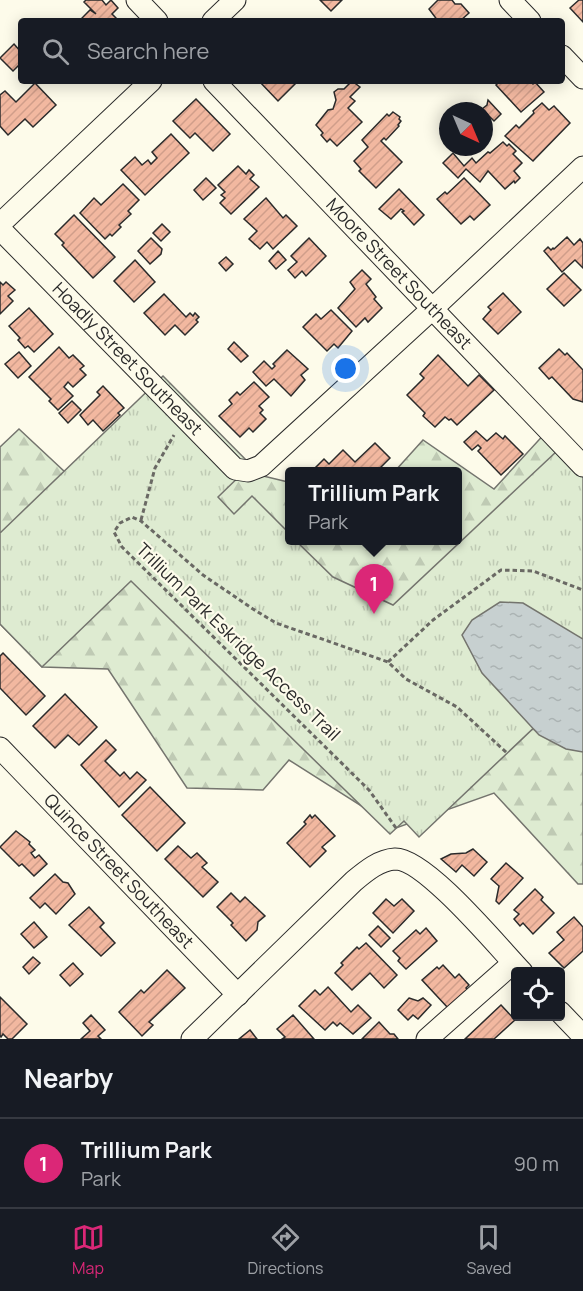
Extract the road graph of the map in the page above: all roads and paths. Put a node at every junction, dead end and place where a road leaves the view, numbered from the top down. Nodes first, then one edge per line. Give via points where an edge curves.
1 (137, 0) edge
2 (235, 0) edge
3 (510, 0) edge
4 (154, 18) edge
5 (216, 18) edge
6 (527, 18) edge
7 (565, 59) edge
8 (583, 78) edge
9 (148, 84) edge
10 (217, 84) edge
11 (583, 167) edge
12 (0, 225) edge
13 (0, 229) edge
14 (431, 310) junction
15 (174, 435) dead end
16 (583, 466) edge
17 (141, 521) junction
18 (583, 590) edge
19 (388, 662) junction
20 (0, 748) edge
21 (507, 753) dead end
22 (396, 828) dead end
23 (518, 967) edge
24 (511, 973) edge
25 (238, 995) junction
26 (565, 1016) edge
27 (583, 1036) edge
28 (192, 1039) edge
29 (427, 1039) edge

1 - 4 street
2 - 5 street
3 - 6 street
7 - 8 street
9 - 12 street
10 - 14 street, Moore Street Southeast
11 - 14 street
13 - 14 street, Hoadly Street Southeast via 235,469 248,471 261,466
14 - 16 street, Moore Street Southeast
15 - 17 path via 155,468
17 - 19 path, Trillium Park Eskridge Access Trail via 203,575 276,623
17 - 22 path, Trillium Park Eskridge Access Trail via 132,517 120,523 114,532 122,547 369,790
18 - 19 path via 533,571 501,570 433,620
19 - 21 path, Trillium Park Eskridge Access Trail via 406,679 457,707
20 - 25 street, Quince Street Southeast
23 - 25 street via 441,886 408,861 396,859 381,862 354,881
24 - 29 street
25 - 28 street
26 - 27 street

